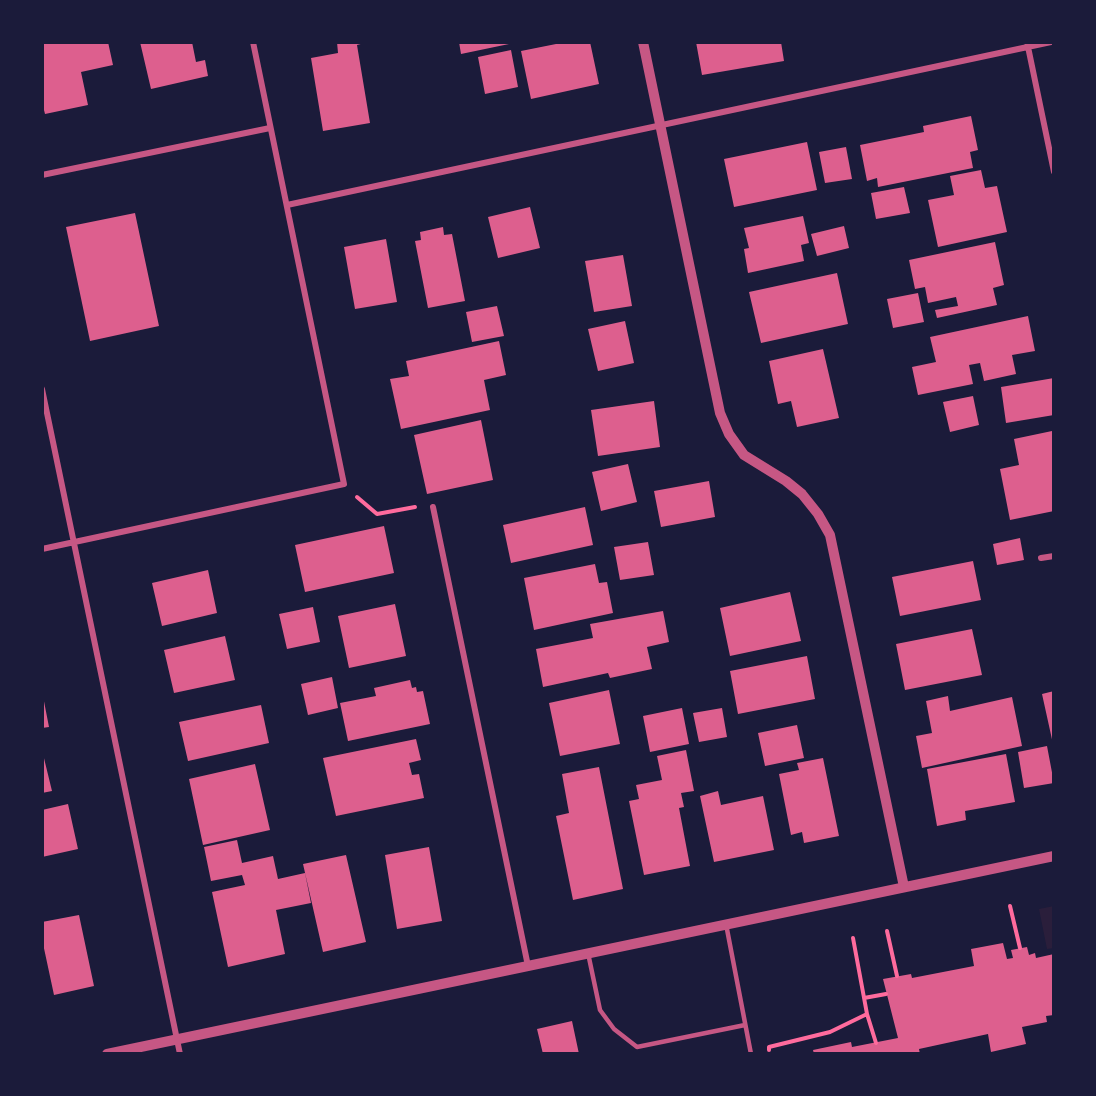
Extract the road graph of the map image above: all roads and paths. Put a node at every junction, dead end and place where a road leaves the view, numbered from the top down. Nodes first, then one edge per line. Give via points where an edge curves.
1 (253, 42) edge
2 (643, 42) edge
3 (1052, 42) edge
4 (1027, 45) edge
5 (661, 126) junction
6 (270, 128) junction
7 (1054, 172) edge
8 (42, 176) edge
9 (286, 205) junction
10 (42, 388) edge
11 (344, 484) junction
12 (433, 507) joint
13 (74, 542) junction
14 (42, 549) edge
15 (1054, 556) edge
16 (1041, 558) dead end
17 (1054, 856) edge
18 (904, 887) junction
19 (1010, 906) dead end
20 (726, 924) junction
21 (887, 931) dead end
22 (853, 938) dead end
23 (1020, 948) dead end
24 (588, 953) junction
25 (528, 966) junction
26 (897, 976) dead end
27 (886, 994) dead end
28 (864, 998) junction
29 (867, 1014) junction
30 (745, 1025) junction
31 (177, 1040) junction
32 (876, 1042) dead end
33 (769, 1047) dead end
34 (107, 1054) edge
35 (180, 1054) edge
36 (751, 1054) edge

1 - 6 street
2 - 5 street
3 - 4 street
4 - 5 street
4 - 7 street
5 - 9 street
5 - 18 street via 720,413 744,455 802,494 830,536
6 - 8 street
6 - 9 street
9 - 11 street
10 - 13 street
11 - 12 path via 377,514
11 - 13 street
12 - 25 street
13 - 14 street
13 - 31 street
15 - 16 street
17 - 18 street
18 - 20 street
19 - 23 path
20 - 24 street
20 - 30 lane
21 - 26 path
22 - 28 path
24 - 25 street
24 - 30 lane via 600,1010 614,1029 637,1047
25 - 31 street
27 - 28 path
28 - 29 path
29 - 32 path
29 - 33 path via 823,1034
30 - 36 lane
31 - 34 street
31 - 35 street

